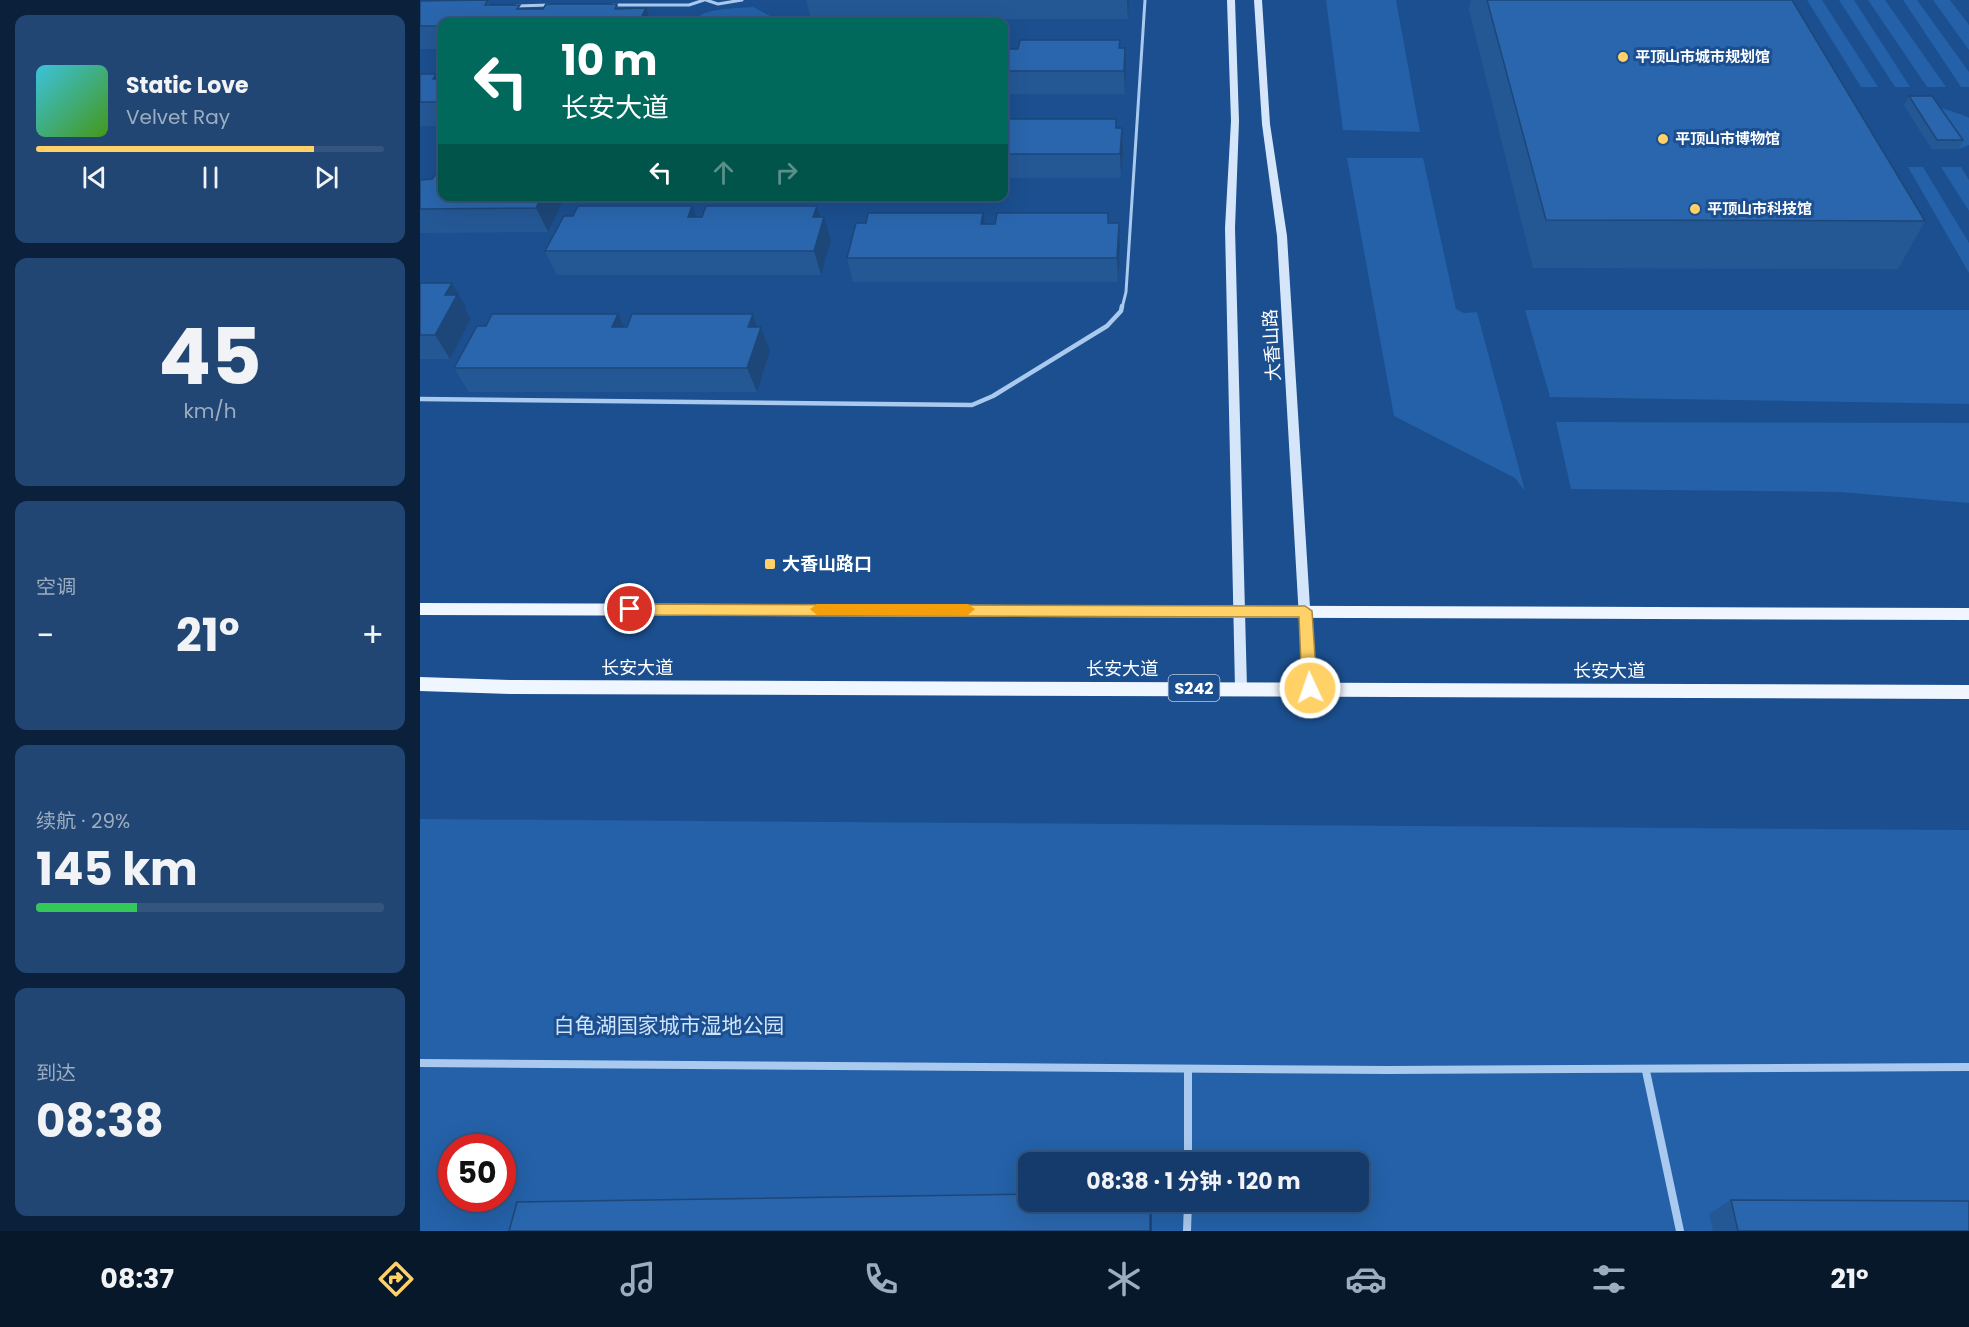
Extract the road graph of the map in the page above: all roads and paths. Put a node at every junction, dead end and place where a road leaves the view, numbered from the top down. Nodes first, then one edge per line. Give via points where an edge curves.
1 (705, 0) edge
2 (742, 0) edge
3 (1144, 0) edge
4 (1231, 0) edge
5 (1258, 0) edge
6 (549, 5) edge
7 (607, 5) edge
8 (514, 6) edge
9 (420, 399) edge
10 (420, 609) edge
11 (1240, 611) junction
12 (1305, 611) junction
13 (1969, 614) edge
14 (420, 684) edge
15 (1241, 688) junction
16 (1310, 688) junction
17 (1969, 692) edge
18 (420, 1064) edge
19 (1969, 1067) edge
20 (1188, 1071) junction
21 (1646, 1071) junction
22 (1188, 1152) edge
23 (1188, 1212) edge
24 (1187, 1231) edge
25 (1680, 1231) edge

1 - 2 lane via 717,4
1 - 7 lane via 689,4
3 - 9 lane via 1126,292 1121,311 1107,326 993,396 972,405
4 - 11 main road via 1235,121 1230,228
5 - 12 main road, 大香山路 via 1266,124 1282,236
6 - 8 lane
10 - 11 main road
11 - 12 main road
11 - 15 main road
12 - 13 main road
12 - 16 main road, 大香山路
14 - 15 main road, 长安大道 / S242
15 - 16 main road, 长安大道 / S242
16 - 17 main road, 长安大道 / S242
18 - 20 street
19 - 21 street
20 - 21 street
20 - 22 street
21 - 25 street
23 - 24 street

